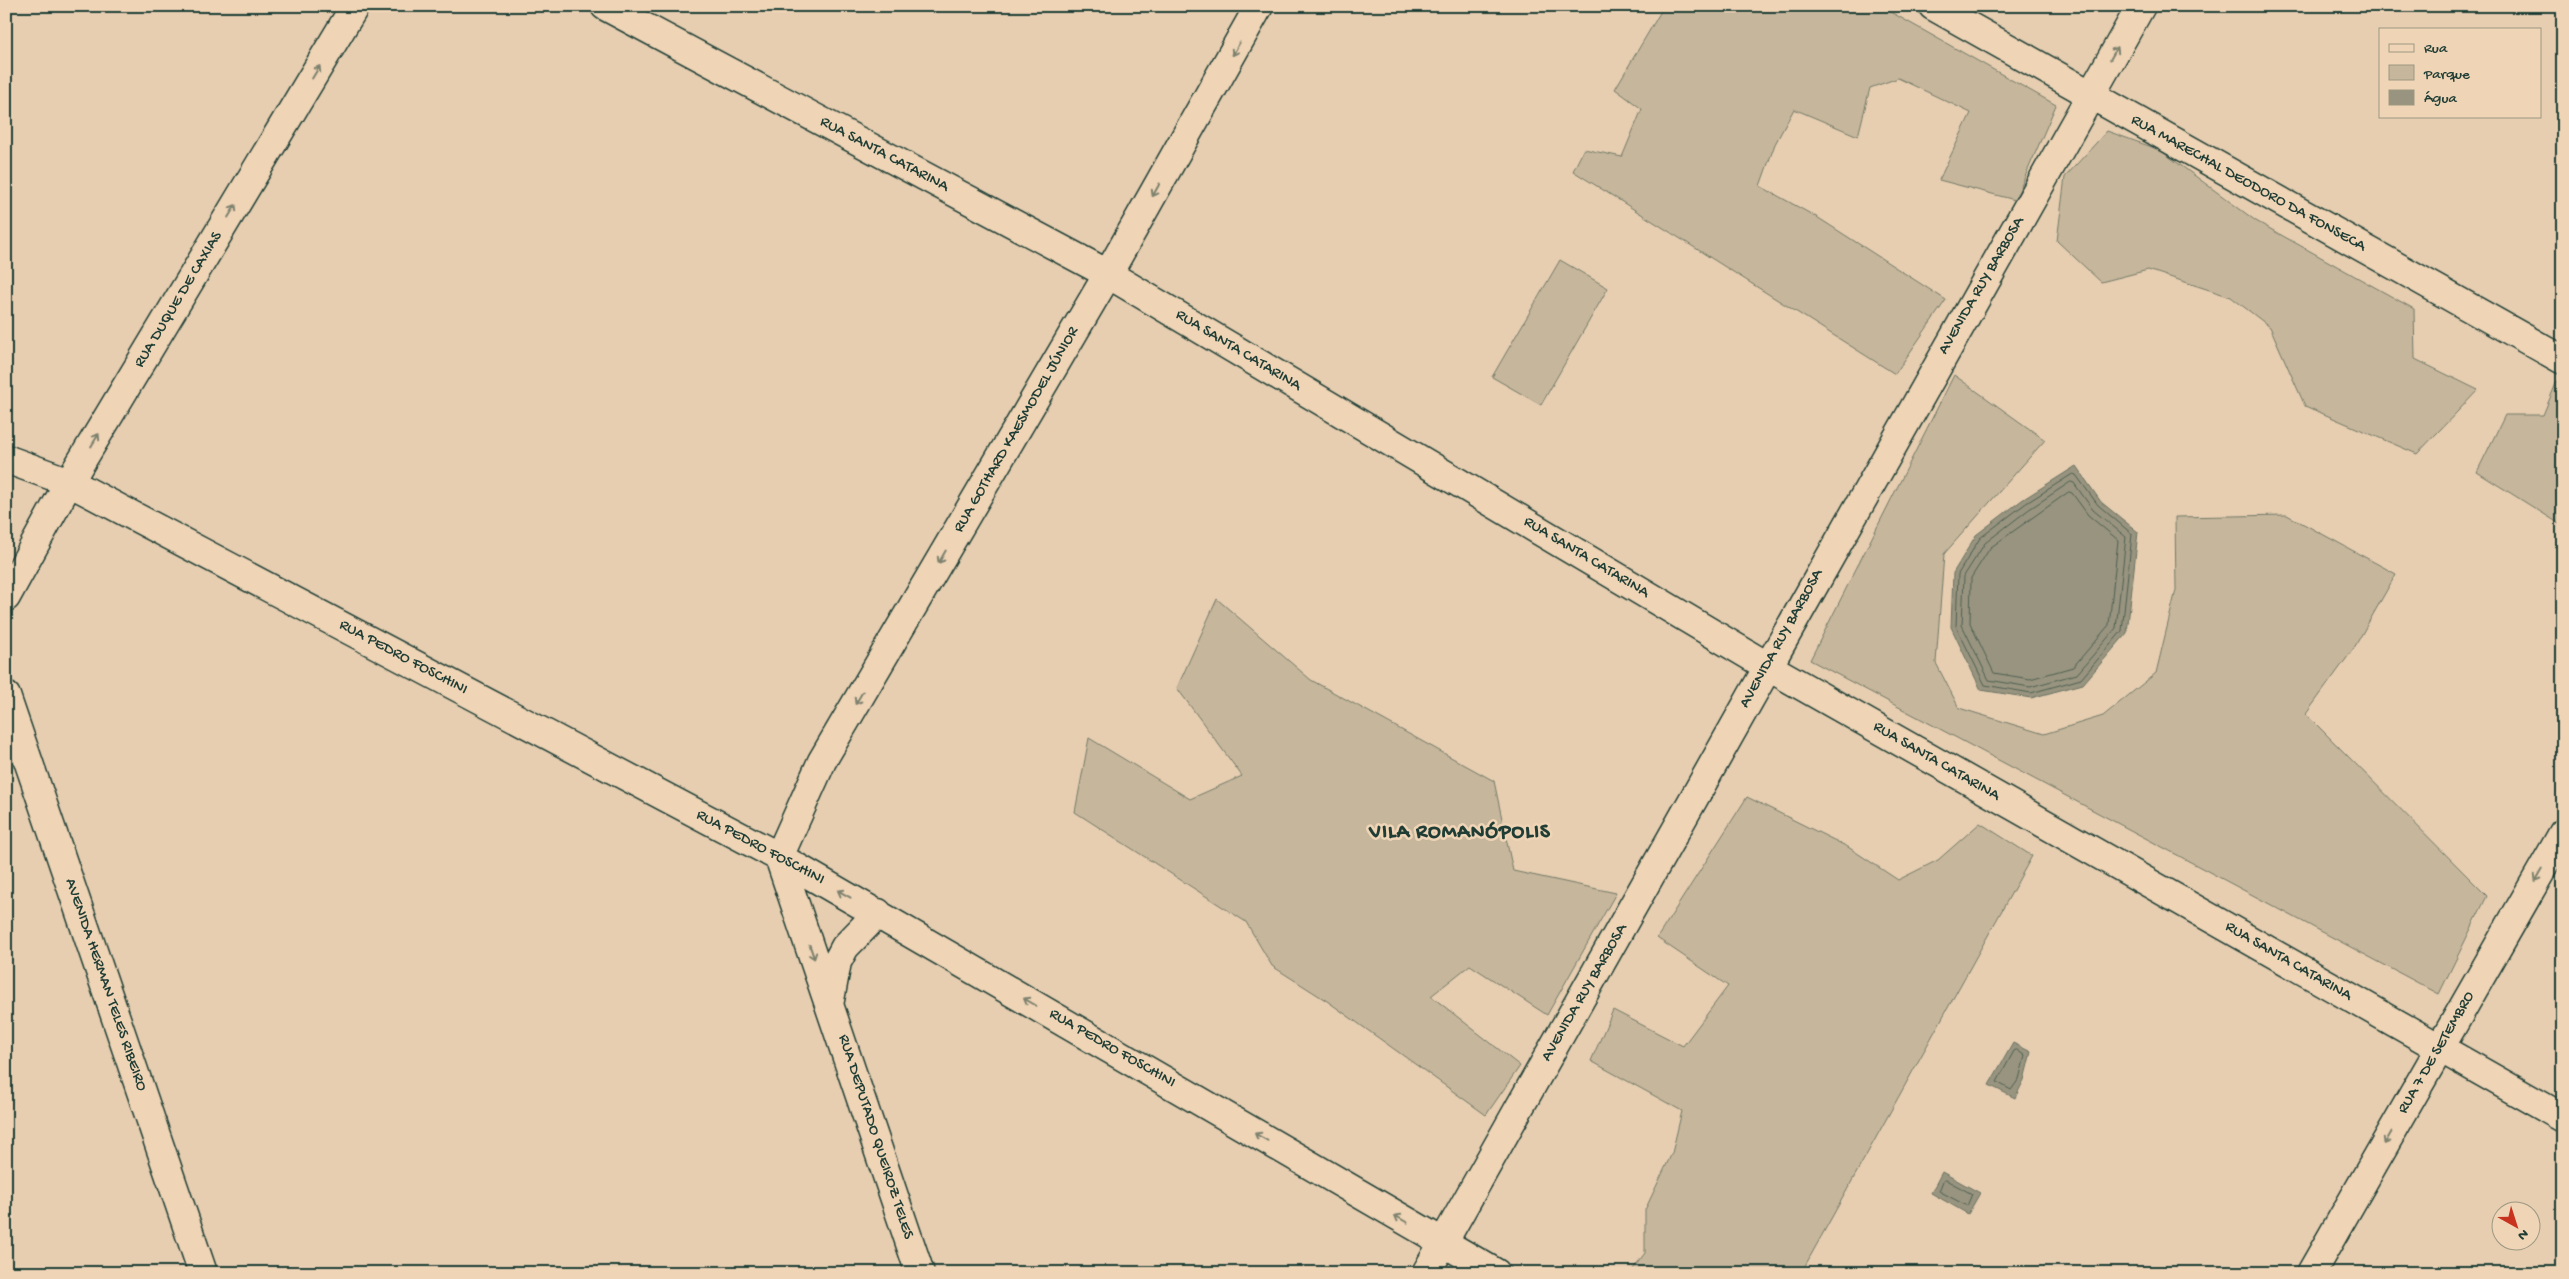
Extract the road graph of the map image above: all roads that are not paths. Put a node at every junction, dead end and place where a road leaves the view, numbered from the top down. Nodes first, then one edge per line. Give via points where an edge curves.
1 (355, 6) edge
2 (605, 6) edge
3 (1260, 6) edge
4 (1933, 6) edge
5 (2141, 6) edge
6 (2090, 96) junction
7 (1108, 274) junction
8 (2563, 360) edge
9 (6, 458) edge
10 (69, 482) junction
11 (6, 597) edge
12 (1766, 666) junction
13 (6, 696) edge
14 (2563, 833) edge
15 (779, 857) junction
16 (878, 912) junction
17 (830, 1002) junction
18 (2439, 1049) junction
19 (2563, 1118) edge
20 (1443, 1244) junction
21 (203, 1273) edge
22 (920, 1273) edge
23 (1426, 1273) edge
24 (1496, 1273) edge
25 (2311, 1273) edge

10 -> 1 street, RUA DUQUE DE CAXIAS
2 - 7 street, RUA SANTA CATARINA
3 -> 7 street, RUA GOTHARD KAESMODEL JÚNIOR
4 - 6 street, RUA MARECHAL DEODORO DA FONSECA
6 -> 5 street, AVENIDA RUY BARBOSA
6 - 8 street, RUA MARECHAL DEODORO DA FONSECA
6 - 12 street, AVENIDA RUY BARBOSA
7 - 12 street, RUA SANTA CATARINA
7 -> 15 street, RUA GOTHARD KAESMODEL JÚNIOR via 822,761
9 - 10 street, RUA PEDRO FOSCHINI
10 - 11 street, RUA DUQUE DE CAXIAS
10 - 15 street, RUA PEDRO FOSCHINI
12 - 18 street, RUA SANTA CATARINA
12 - 20 street, AVENIDA RUY BARBOSA
13 - 21 street, AVENIDA HERMAN TELES RIBEIRO
14 -> 18 street, RUA 7 DE SETEMBRO
16 -> 15 street, RUA PEDRO FOSCHINI
15 -> 17 street, RUA DEPUTADO QUEIROZ TELES
16 - 17 street, RUA DEPUTADO QUEIROZ TELES via 845,947 837,962
20 -> 16 street, RUA PEDRO FOSCHINI
17 - 22 street, RUA DEPUTADO QUEIROZ TELES
18 - 19 street, RUA SANTA CATARINA
18 -> 25 street, RUA 7 DE SETEMBRO
20 - 23 street, AVENIDA RUY BARBOSA
20 - 24 street, RUA PEDRO FOSCHINI

